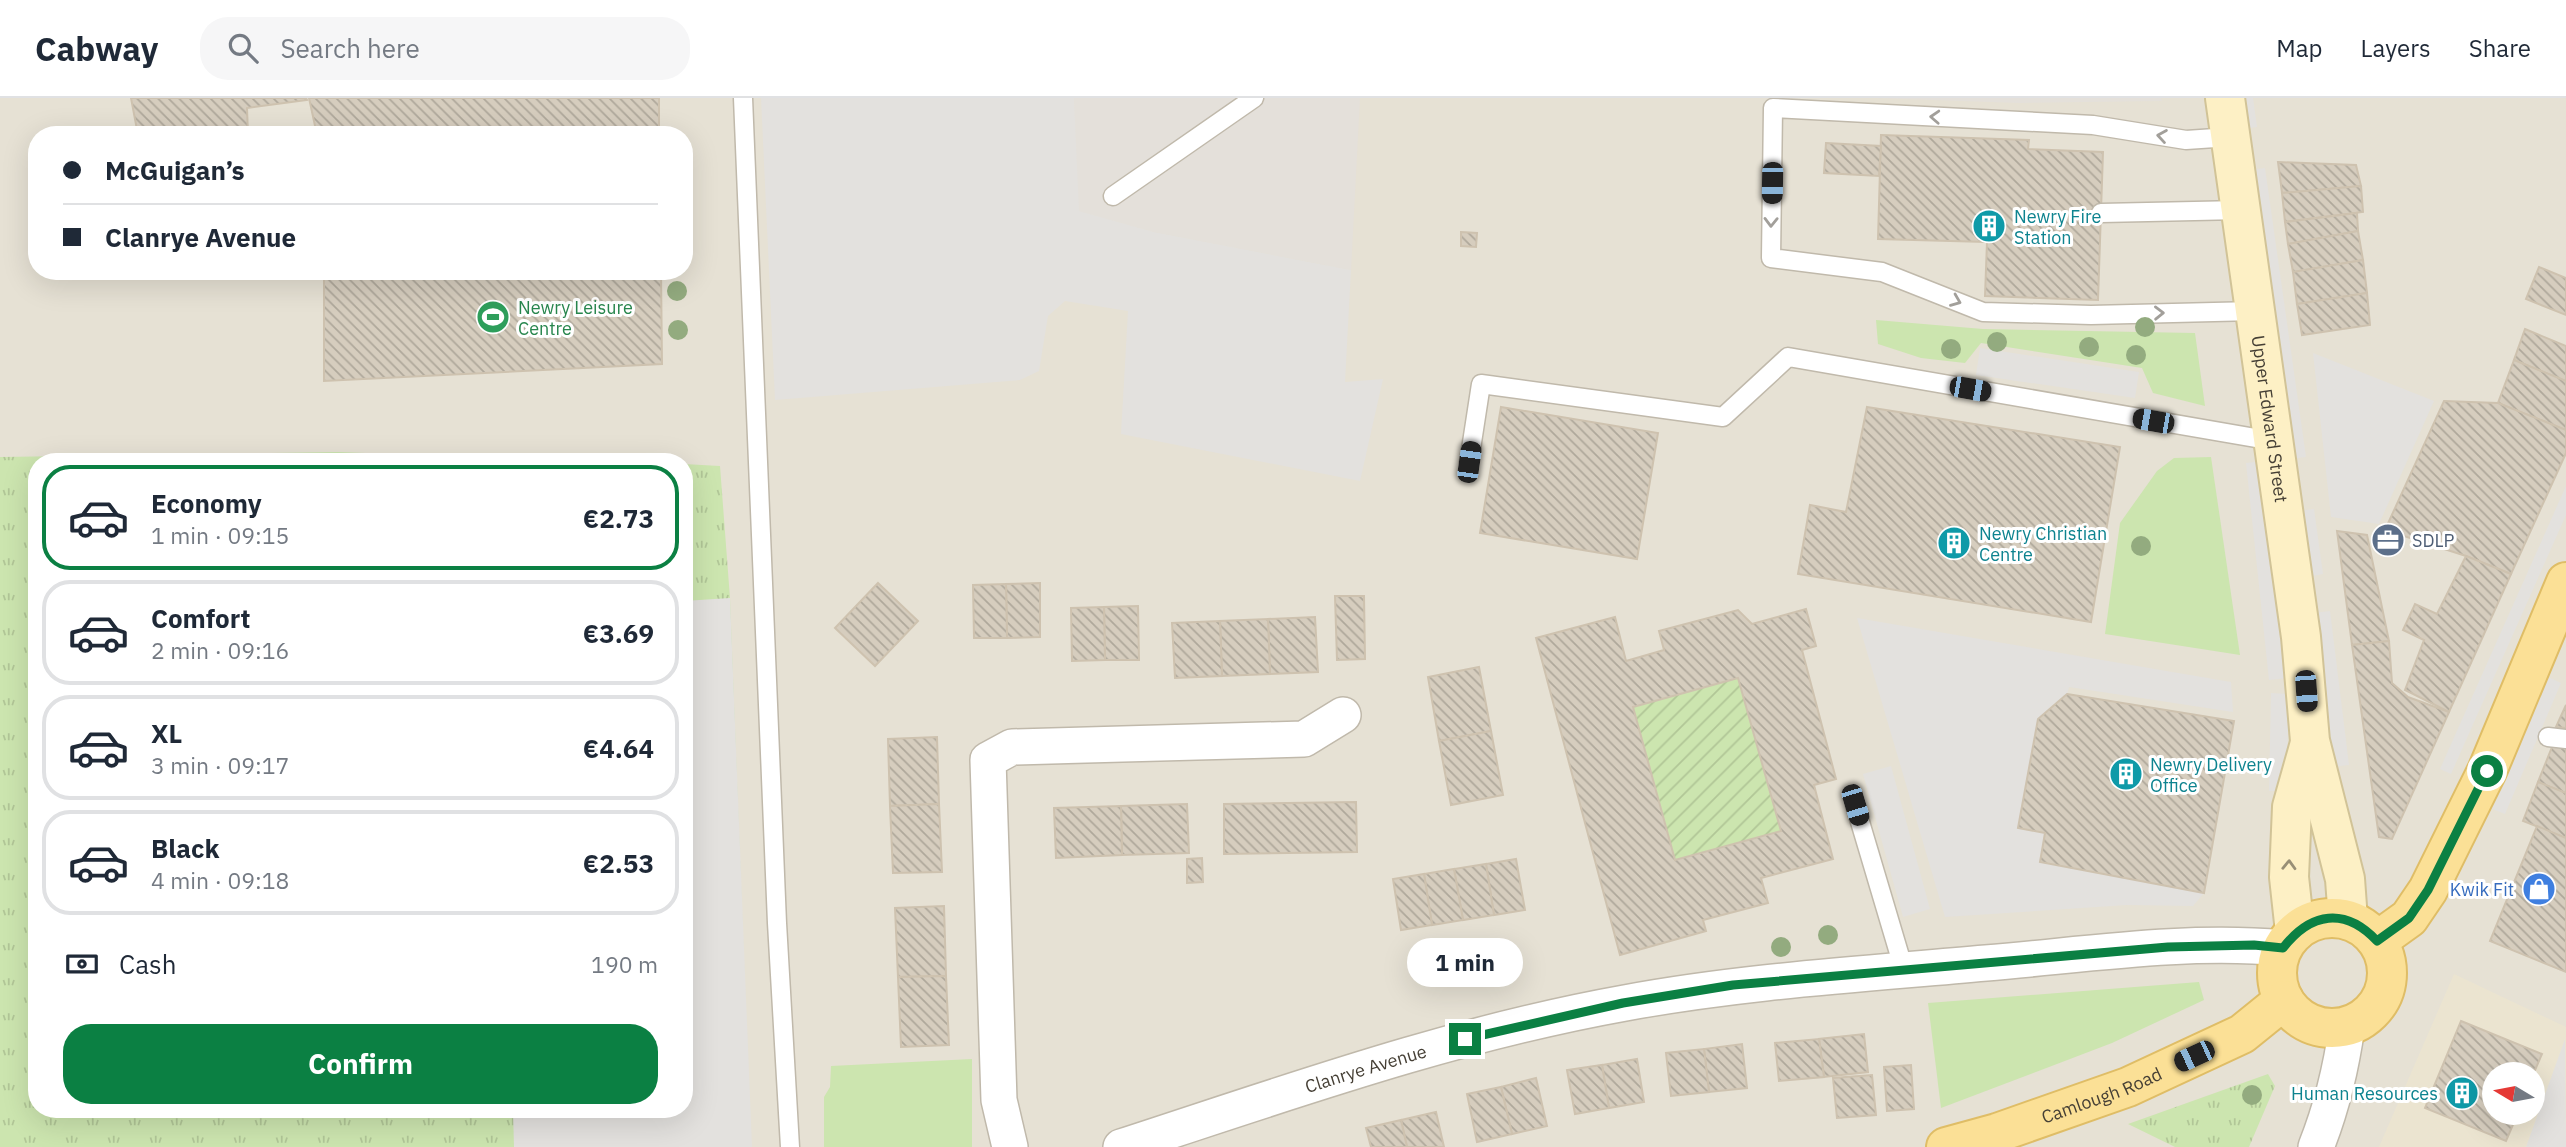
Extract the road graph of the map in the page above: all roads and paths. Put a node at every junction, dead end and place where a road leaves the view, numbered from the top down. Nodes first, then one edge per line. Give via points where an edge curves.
1 (743, 98) edge
2 (1254, 98) edge
3 (2225, 98) edge
4 (2230, 137) junction
5 (1113, 196) dead end
6 (2241, 210) junction
7 (2101, 213) dead end
8 (2255, 311) junction
9 (2273, 441) junction
10 (1469, 462) dead end
11 (2566, 582) edge
12 (1343, 715) dead end
13 (2310, 741) junction
14 (1855, 805) dead end
15 (2363, 931) junction
16 (2289, 940) junction
17 (1904, 970) junction
18 (2284, 1000) junction
19 (2347, 1026) junction
20 (790, 1147) edge
21 (1010, 1147) edge
22 (1121, 1147) edge
23 (1946, 1147) edge
24 (2316, 1147) edge

1 - 20 lane
2 - 5 lane
3 - 4 main road, Upper Edward Street
4 - 6 main road, Upper Edward Street
4 -> 8 lane via 2186,140 2093,125 1773,108 1771,258 1882,272 1983,312
6 - 7 lane
6 - 8 main road, Upper Edward Street
8 - 9 main road, Upper Edward Street
9 - 10 lane via 1788,357 1723,417 1481,384
9 - 13 main road, Upper Edward Street via 2301,637
11 - 15 main road via 2487,771 2428,890 2409,918
12 - 21 street via 1304,739 1012,747 988,760 999,1100
13 - 15 main road, Upper Edward Street via 2344,878
16 -> 13 main road, Upper Edward Street via 2292,807
14 - 17 lane
15 - 16 main road via 2323,919 2308,924
15 - 19 main road via 2384,956 2388,971 2375,1008
16 - 17 street, Clanrye Avenue
16 - 18 main road via 2277,974
17 - 22 street, Clanrye Avenue via 1733,985 1488,1033 1374,1064
18 - 19 main road via 2302,1020 2316,1026
18 - 23 main road, Camlough Road via 2242,1034 2128,1087
19 - 24 street via 2338,1084

